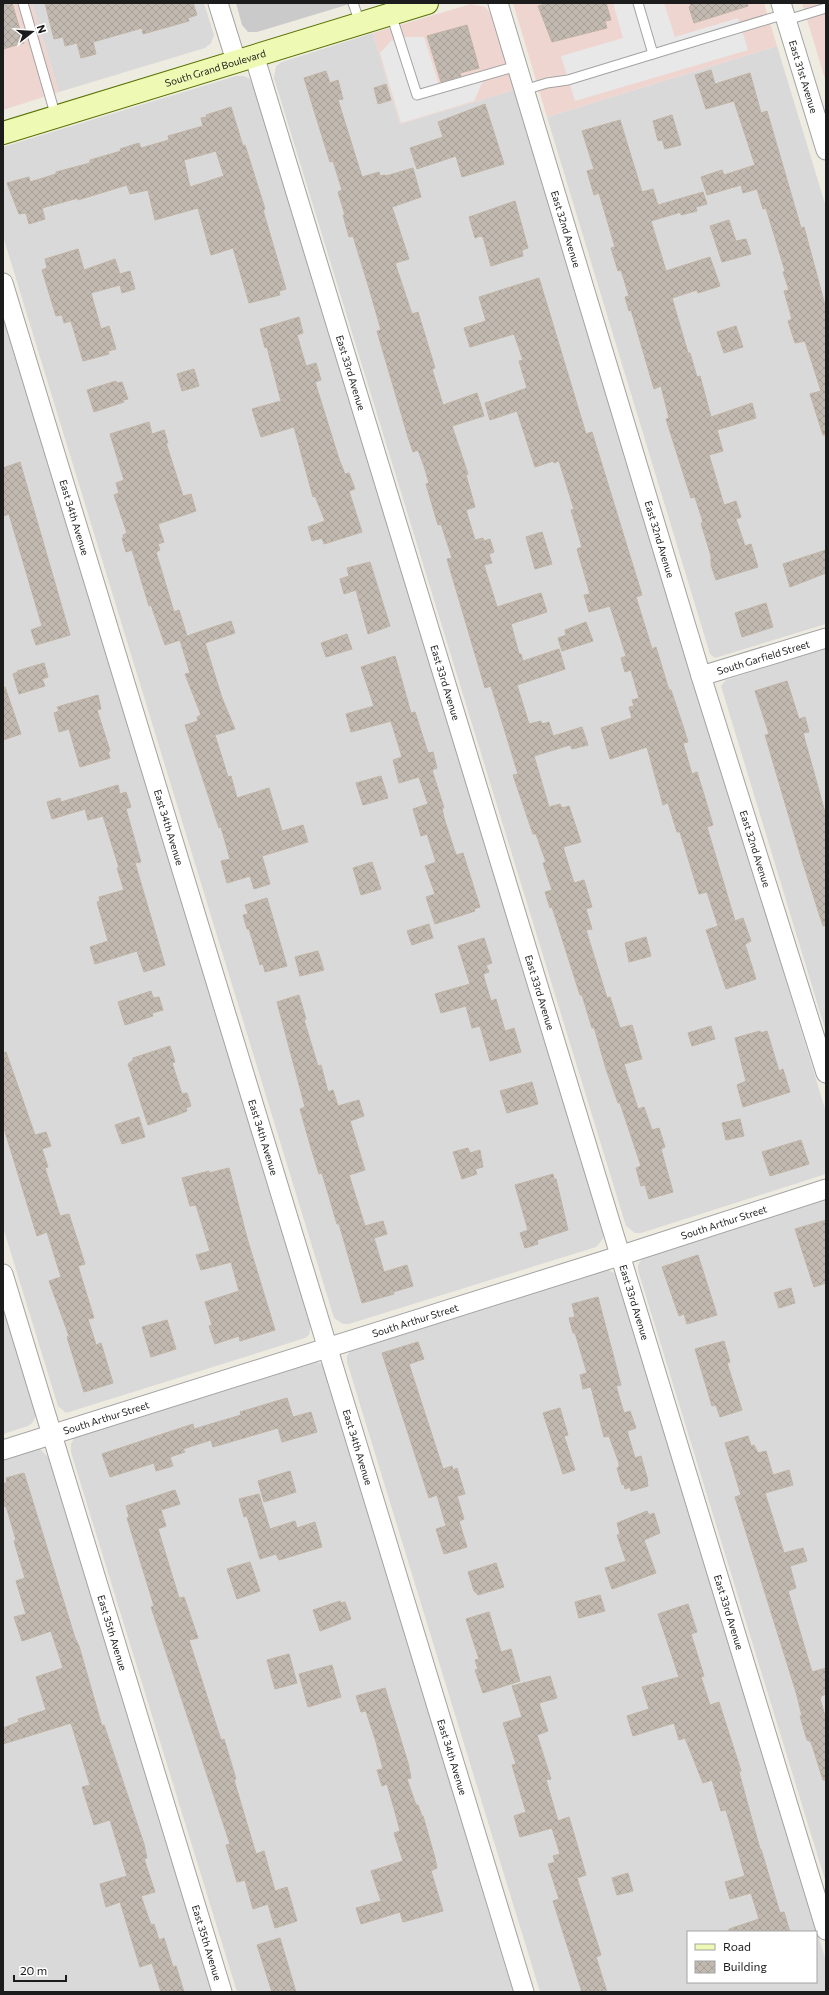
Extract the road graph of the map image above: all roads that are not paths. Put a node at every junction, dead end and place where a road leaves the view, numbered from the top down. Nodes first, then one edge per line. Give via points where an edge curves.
1 (23, 3) edge
2 (218, 3) edge
3 (498, 3) edge
4 (638, 3) edge
5 (409, 7) edge
6 (826, 8) edge
7 (784, 12) edge
8 (356, 13) edge
9 (653, 54) junction
10 (245, 58) junction
11 (517, 66) junction
12 (524, 90) junction
13 (56, 116) junction
14 (3, 133) edge
15 (826, 150) edge
16 (3, 283) edge
17 (826, 638) edge
18 (701, 676) junction
19 (826, 1073) edge
20 (826, 1189) edge
21 (619, 1256) junction
22 (3, 1274) edge
23 (327, 1349) junction
24 (52, 1435) junction
25 (3, 1450) edge
26 (826, 1930) edge
27 (222, 1992) edge
28 (524, 1992) edge

1 - 13 lane
2 - 10 street, East 33rd Avenue
3 - 11 street, East 32nd Avenue
4 - 9 lane
5 - 8 main road, South Grand Boulevard
5 - 11 lane via 417,95
6 - 7 lane
7 - 9 lane
7 - 15 street, East 31st Avenue
8 - 10 main road, South Grand Boulevard
9 - 12 lane via 568,80
10 - 13 main road, South Grand Boulevard
10 - 21 street, East 33rd Avenue
11 - 12 street, East 32nd Avenue
12 - 18 street, East 32nd Avenue
13 - 14 main road, South Grand Boulevard
16 - 23 street, East 34th Avenue
17 - 18 street, South Garfield Street
18 - 19 street, East 32nd Avenue
20 - 21 street, South Arthur Street
21 - 23 street, South Arthur Street
21 - 26 street, East 33rd Avenue
22 - 24 street, East 35th Avenue
23 - 24 street, South Arthur Street
23 - 28 street, East 34th Avenue
24 - 25 street, South Arthur Street
24 - 27 street, East 35th Avenue

